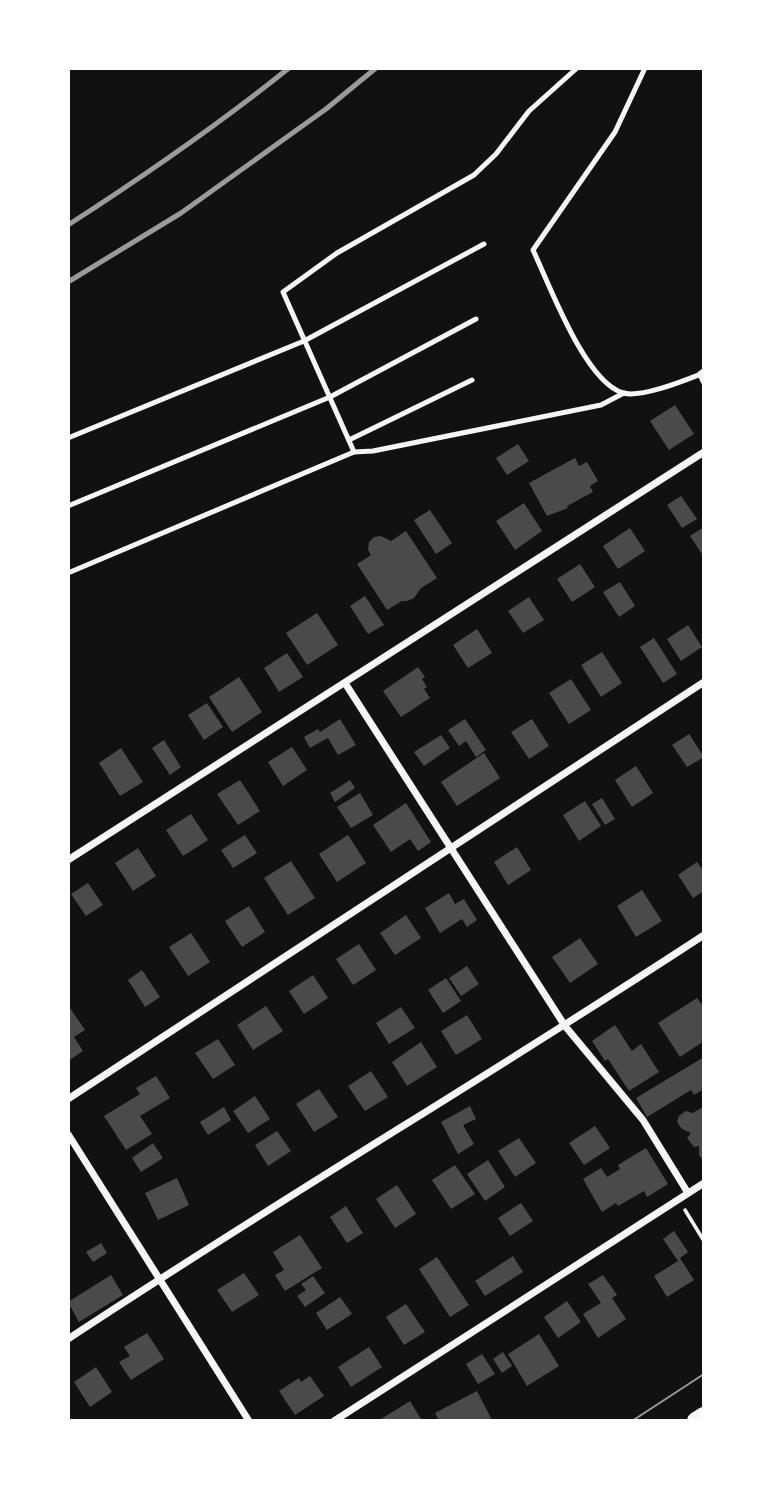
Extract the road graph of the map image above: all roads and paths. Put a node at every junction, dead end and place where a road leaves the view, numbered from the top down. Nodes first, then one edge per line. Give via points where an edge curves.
1 (577, 68) edge
2 (645, 68) edge
3 (484, 244) dead end
4 (476, 319) dead end
5 (304, 341) junction
6 (703, 376) edge
7 (472, 380) dead end
8 (624, 393) junction
9 (330, 397) junction
10 (68, 438) edge
11 (349, 440) junction
12 (354, 452) junction
13 (704, 452) edge
14 (68, 506) edge
15 (68, 573) edge
16 (704, 682) edge
17 (345, 683) junction
18 (450, 847) junction
19 (68, 860) edge
20 (704, 935) edge
21 (565, 1026) junction
22 (68, 1100) edge
23 (68, 1134) edge
24 (704, 1182) edge
25 (688, 1193) junction
26 (678, 1199) junction
27 (704, 1241) edge
28 (160, 1278) junction
29 (68, 1339) edge
30 (704, 1416) edge
31 (249, 1421) edge
32 (334, 1421) edge
33 (696, 1421) edge

1 - 5 lane via 529,111 474,175 337,253 283,292
2 - 8 lane via 615,132 533,250 586,360 601,380
3 - 5 lane
4 - 9 lane
5 - 9 lane
5 - 10 lane
6 - 8 lane
7 - 11 lane
8 - 12 lane via 601,405
9 - 11 lane
9 - 14 lane
11 - 12 lane
12 - 15 lane
13 - 17 street
16 - 18 street
17 - 18 street
17 - 19 street
18 - 21 street
18 - 22 street
20 - 21 street
21 - 25 street via 643,1121
21 - 28 street
23 - 28 street
24 - 25 street
25 - 26 street
26 - 27 path
26 - 32 street
28 - 29 street
28 - 31 street
30 - 33 main road

